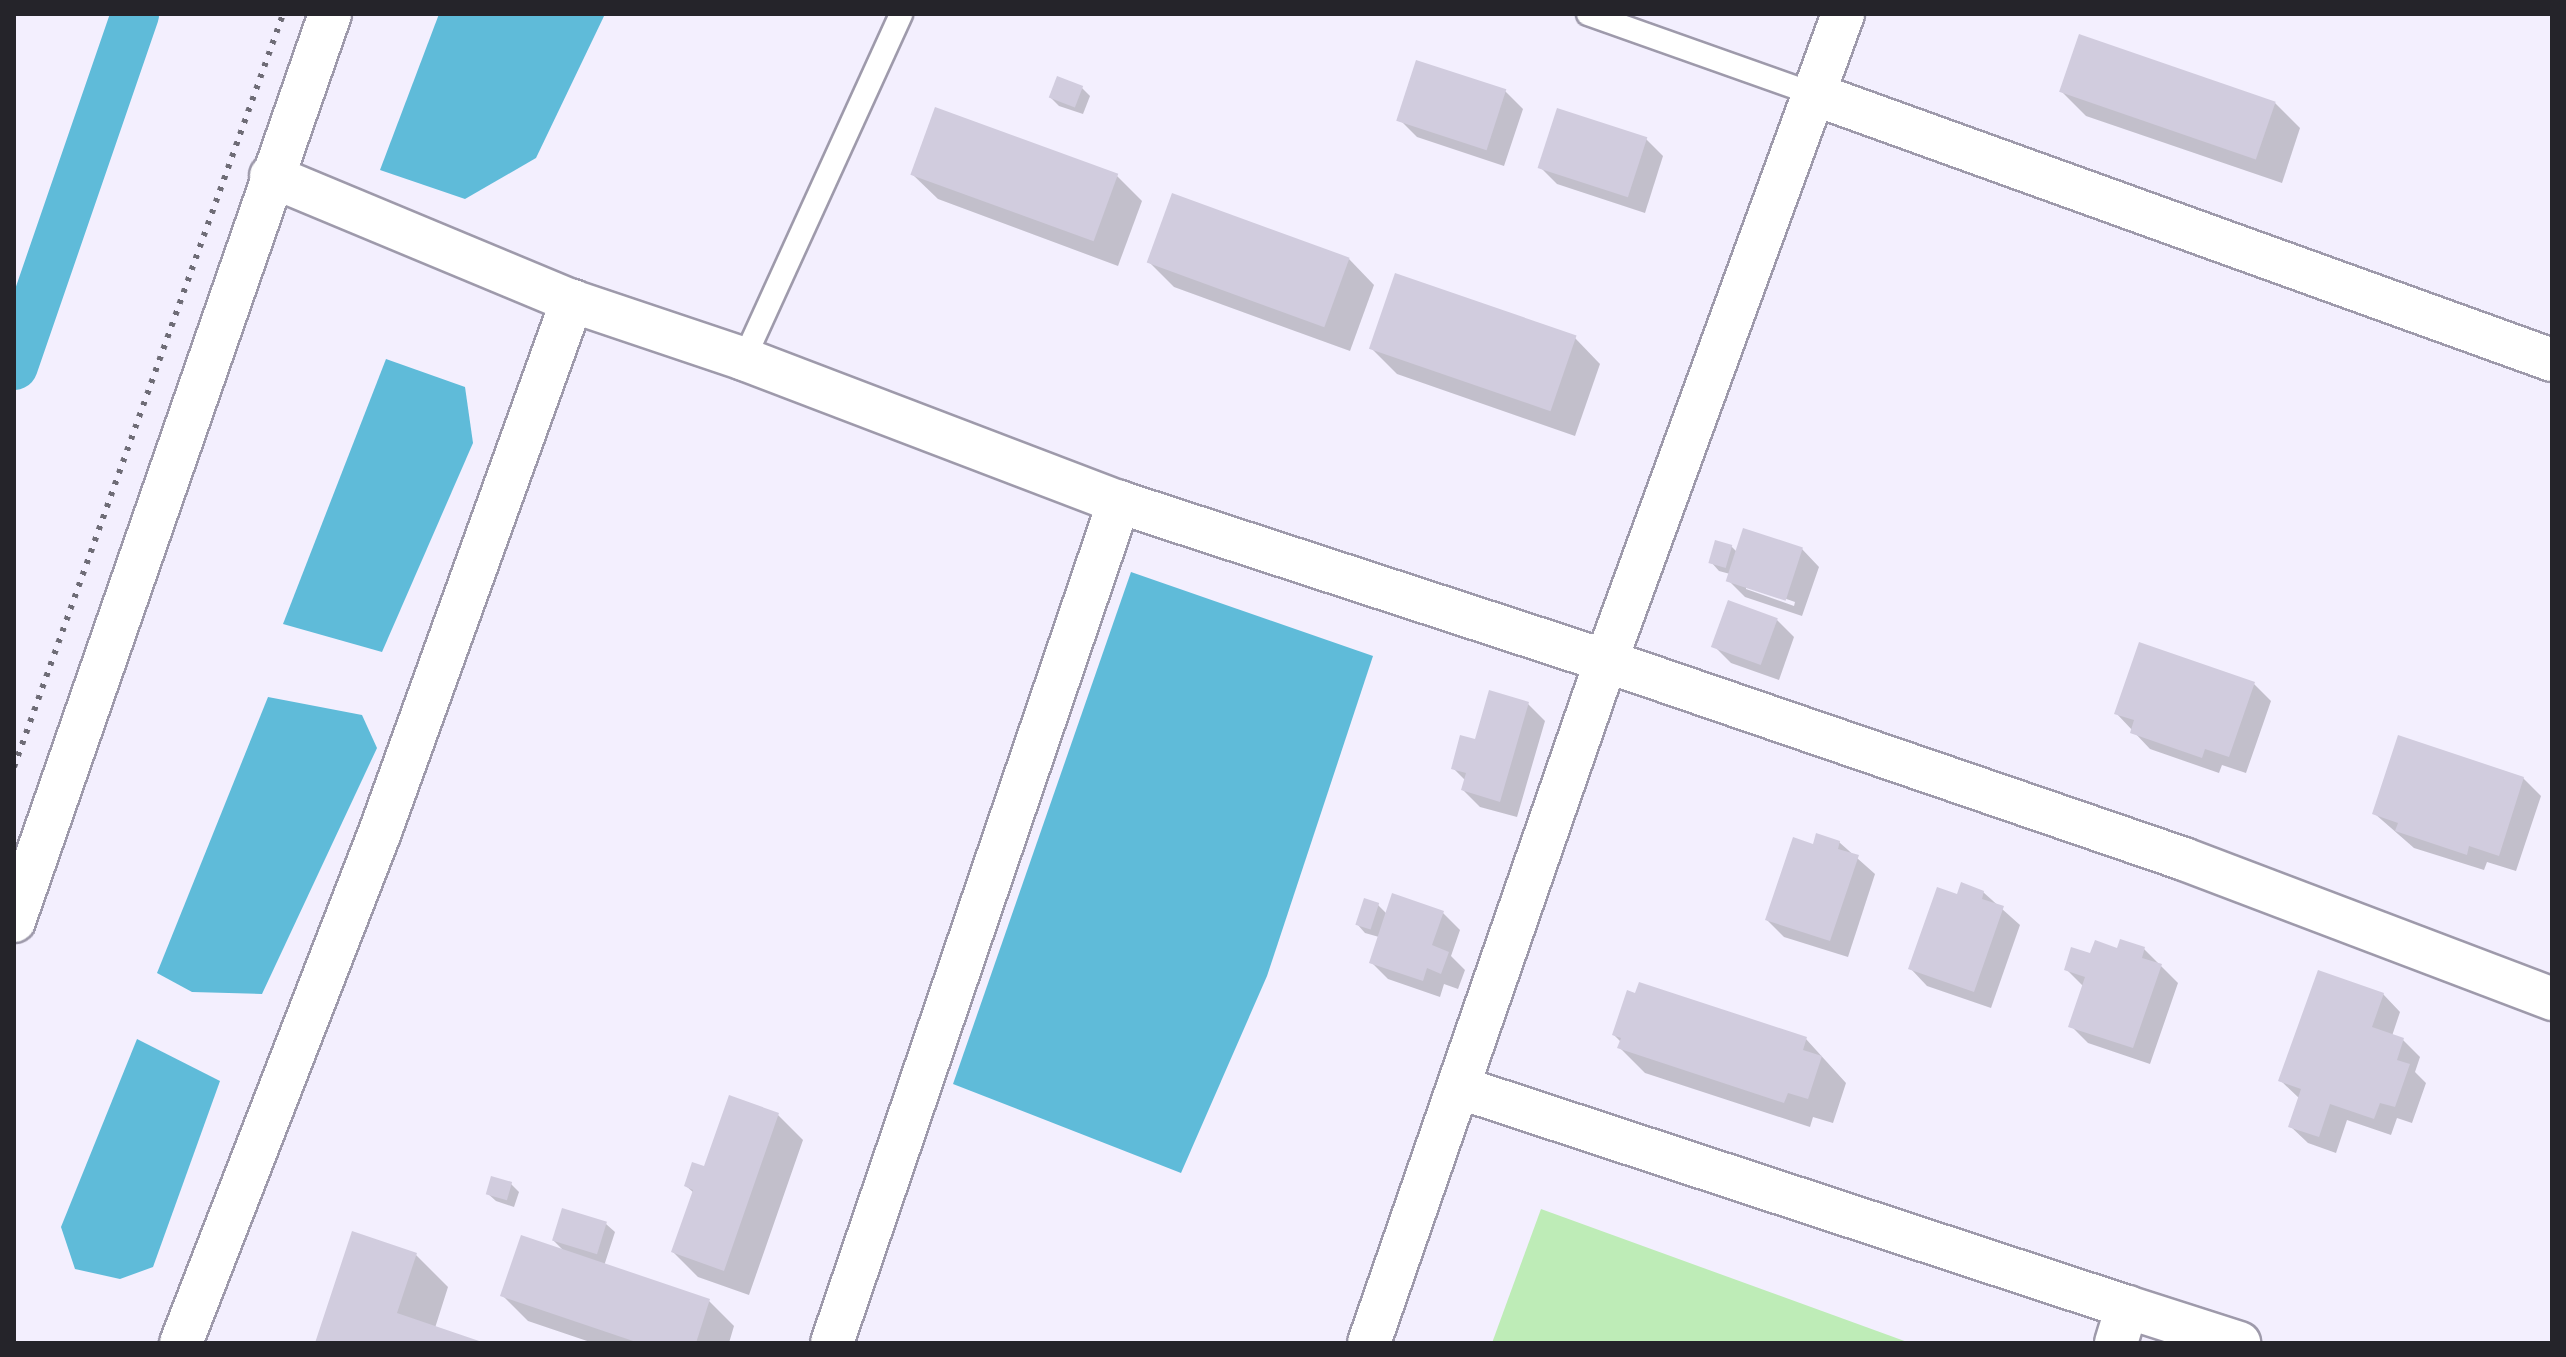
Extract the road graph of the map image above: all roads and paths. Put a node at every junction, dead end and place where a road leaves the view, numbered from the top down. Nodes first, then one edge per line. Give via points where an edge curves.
1 (330, 14) edge
2 (901, 14) edge
3 (1588, 14) edge
4 (1843, 14) edge
5 (1814, 94) junction
6 (271, 176) junction
7 (572, 301) junction
8 (744, 359) junction
9 (2552, 360) edge
10 (1119, 502) junction
11 (1606, 661) junction
12 (14, 921) edge
13 (2552, 999) edge
14 (1458, 1087) junction
15 (2122, 1325) edge
16 (181, 1343) edge
17 (832, 1343) edge
18 (1369, 1343) edge
19 (2239, 1343) edge

1 - 6 street
2 - 8 lane
3 - 5 lane
4 - 5 street
5 - 9 street
5 - 11 street
6 - 7 street
6 - 12 street
7 - 8 street
7 - 16 street via 380,832
8 - 10 street
10 - 11 street
10 - 17 street
11 - 13 street via 2184,859
11 - 14 street
14 - 15 street
14 - 18 street
15 - 19 street

